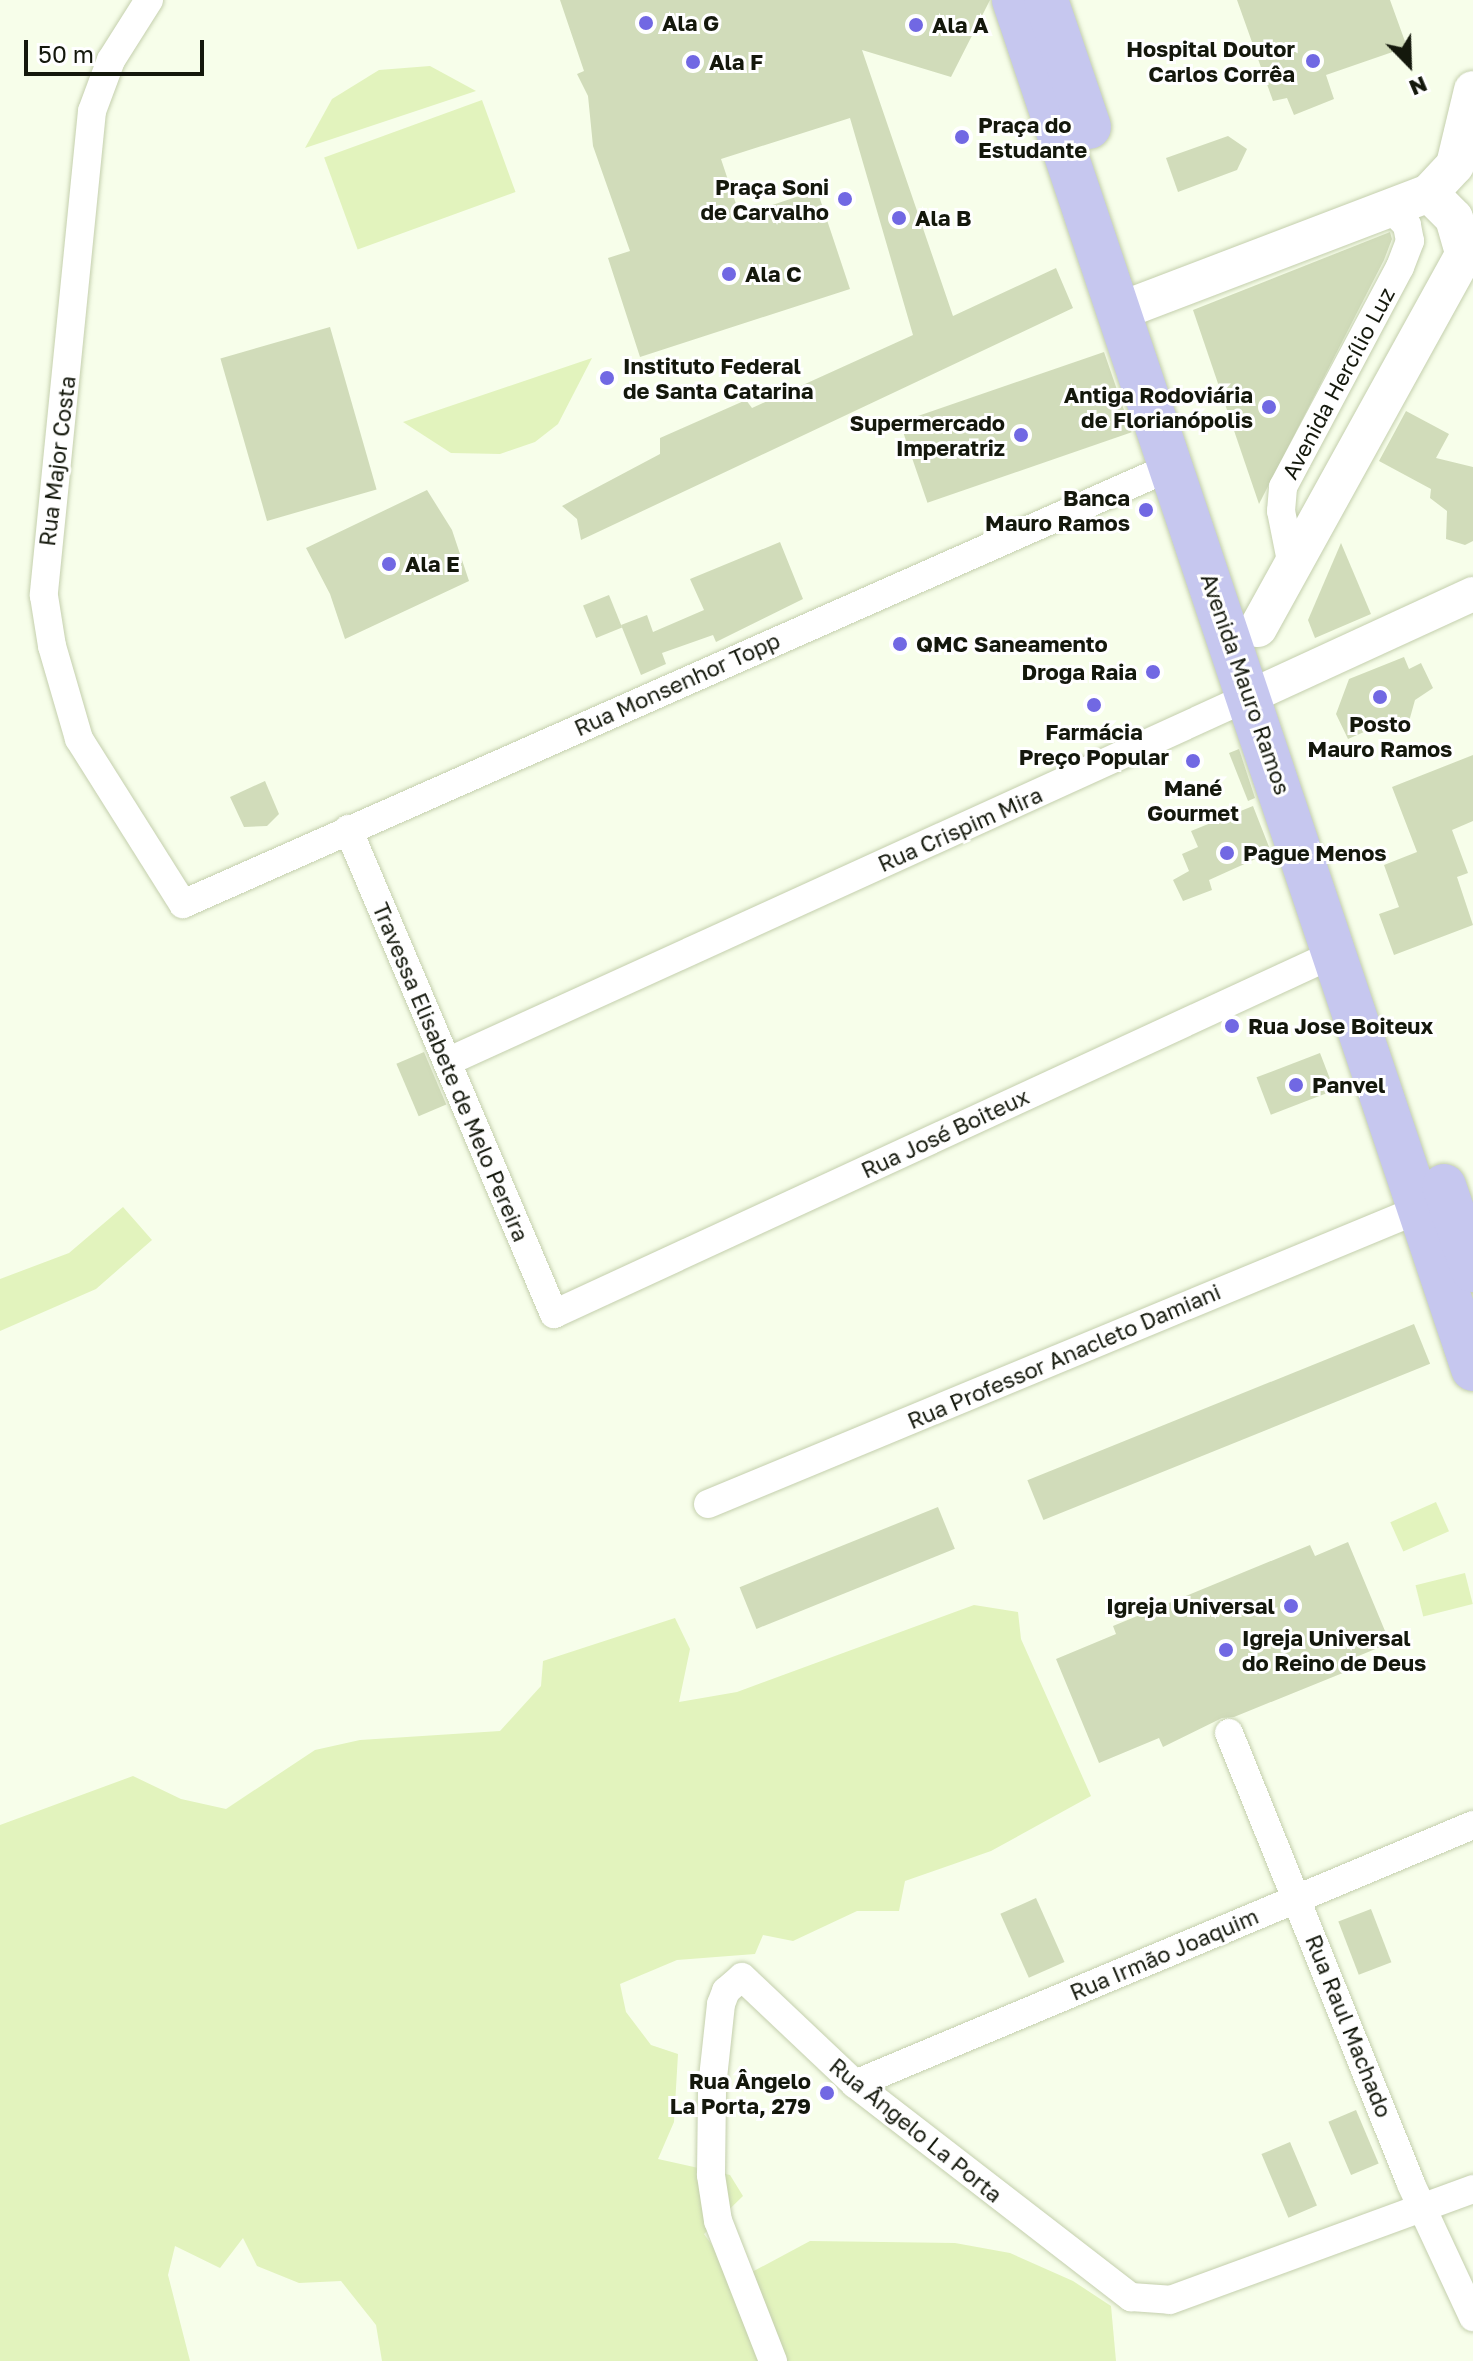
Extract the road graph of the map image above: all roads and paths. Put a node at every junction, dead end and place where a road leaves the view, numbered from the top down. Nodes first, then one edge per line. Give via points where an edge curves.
1 (149, 0) edge
2 (1014, 0) edge
3 (1046, 0) edge
4 (1473, 90) edge
5 (1466, 158) edge
6 (1429, 193) junction
7 (1390, 208) junction
8 (1469, 246) edge
9 (1134, 306) junction
10 (1173, 466) junction
11 (1292, 566) junction
12 (1473, 594) edge
13 (1242, 624) junction
14 (1264, 690) junction
15 (348, 829) junction
16 (183, 904) joint
17 (1336, 953) junction
18 (447, 1062) junction
19 (1420, 1209) junction
20 (1473, 1270) edge
21 (554, 1314) joint
22 (1473, 1369) edge
23 (708, 1504) dead end
24 (1229, 1733) dead end
25 (1473, 1825) edge
26 (1298, 1898) junction
27 (855, 2084) junction
28 (1473, 2189) edge
29 (1424, 2209) junction
30 (1473, 2317) edge
31 (773, 2361) edge

1 - 16 street, Rua Major Costa via 111,60 92,111 44,596 52,646 79,739
2 - 9 main road, Avenida Mauro Ramos
3 - 9 main road, Avenida Mauro Ramos
4 - 5 main road
5 - 6 main road
6 - 7 main road
6 - 8 main road via 1454,218
7 - 9 main road
7 - 11 street, Avenida Hercílio Luz via 1407,225 1410,241 1283,487 1281,511
8 - 11 main road
9 - 10 main road, Avenida Mauro Ramos
9 - 13 main road, Avenida Mauro Ramos
10 - 13 main road, Avenida Mauro Ramos
10 - 15 street, Rua Monsenhor Topp
11 - 13 main road
12 - 14 street, Rua Crispim Mira
13 - 14 main road, Avenida Mauro Ramos
14 - 17 main road, Avenida Mauro Ramos
14 - 18 street, Rua Crispim Mira
14 - 20 main road, Avenida Mauro Ramos
15 - 16 street, Rua Monsenhor Topp
15 - 18 street, Travessa Elisabete de Melo Pereira
17 - 19 main road, Avenida Mauro Ramos
17 - 21 street, Rua José Boiteux
18 - 21 street, Travessa Elisabete de Melo Pereira
19 - 22 main road, Avenida Mauro Ramos
19 - 23 street, Rua Professor Anacleto Damiani
24 - 26 street, Rua Raul Machado
25 - 26 street, Rua Irmão Joaquim
26 - 27 street, Rua Irmão Joaquim
26 - 29 street, Rua Raul Machado
27 - 29 street, Rua Ângelo La Porta via 1111,2283 1149,2302 1170,2300
27 - 31 street, Rua Ângelo La Porta via 742,1977 726,1991 712,2087 711,2175 718,2221
28 - 29 street, Rua Ângelo La Porta
29 - 30 street, Rua Raul Machado

